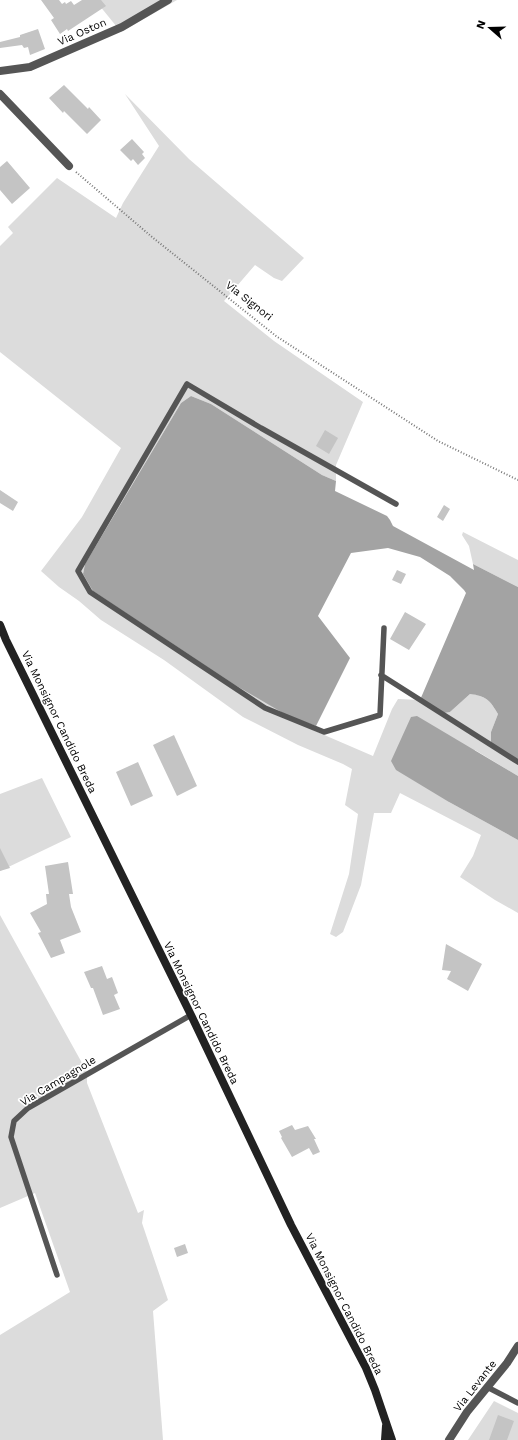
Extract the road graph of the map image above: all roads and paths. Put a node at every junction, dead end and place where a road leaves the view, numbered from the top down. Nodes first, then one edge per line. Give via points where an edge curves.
1 (168, 0) edge
2 (0, 71) edge
3 (0, 94) edge
4 (69, 166) joint
5 (518, 480) edge
6 (396, 504) dead end
7 (0, 625) edge
8 (384, 628) dead end
9 (381, 674) junction
10 (518, 762) edge
11 (191, 1015) junction
12 (57, 1275) dead end
13 (518, 1346) edge
14 (487, 1387) junction
15 (518, 1403) edge
16 (383, 1411) junction
17 (385, 1440) edge
18 (392, 1440) edge
19 (449, 1440) edge

1 - 2 street, Via Oston via 122,27 30,67
3 - 4 street
4 - 5 path, Via Signori via 152,238 276,336 438,441
6 - 9 lane via 188,384 78,571 90,592 265,708 324,732 380,715
7 - 11 main road, Via Monsignor Candido Breda
8 - 9 lane
9 - 10 lane
11 - 12 lane, Via Campagnole via 33,1105 14,1121 11,1137
11 - 16 main road, Via Monsignor Candido Breda via 291,1225 366,1368
13 - 14 street, Via Levante
14 - 15 lane
14 - 19 street, Via Levante
16 - 17 main road, Via Monsignor Candido Breda
16 - 18 main road, Via Monsignor Candido Breda

